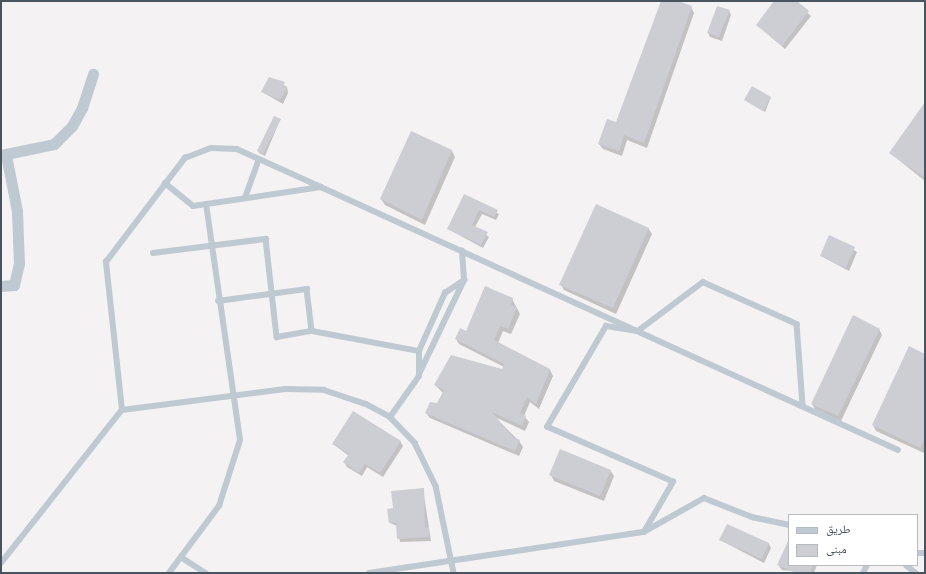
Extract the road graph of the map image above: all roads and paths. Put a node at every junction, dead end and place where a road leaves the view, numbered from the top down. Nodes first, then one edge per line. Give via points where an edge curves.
1 (93, 74) dead end
2 (3, 155) edge
3 (259, 159) junction
4 (165, 182) junction
5 (321, 188) junction
6 (245, 198) junction
7 (206, 204) junction
8 (210, 246) junction
9 (462, 251) junction
10 (153, 254) dead end
11 (464, 280) junction
12 (1, 286) edge
13 (272, 292) junction
14 (218, 301) junction
15 (312, 331) junction
16 (638, 331) junction
17 (419, 351) junction
18 (419, 376) junction
19 (232, 396) junction
20 (803, 405) junction
21 (122, 410) junction
22 (390, 417) junction
23 (898, 450) dead end
24 (788, 525) edge
25 (644, 532) junction
26 (181, 558) junction
27 (452, 562) junction
28 (1, 563) edge
29 (907, 566) edge
30 (169, 573) edge
31 (206, 573) edge
32 (369, 573) edge
33 (454, 573) edge
34 (916, 573) edge

1 - 2 street via 82,108 72,126 54,144
2 - 12 street via 17,211 19,264 14,285
3 - 4 lane via 237,149 211,148 185,158
3 - 5 lane
3 - 6 lane
4 - 7 lane via 193,206
4 - 21 lane via 106,262
5 - 6 lane
5 - 9 lane
6 - 7 lane
7 - 8 lane
8 - 10 lane
8 - 13 lane via 266,239
8 - 14 lane
9 - 11 lane
9 - 16 lane
11 - 17 lane via 445,293
11 - 18 lane
13 - 14 lane
13 - 15 lane via 307,289
13 - 15 lane via 277,337
14 - 19 lane
15 - 17 lane
16 - 20 lane
16 - 20 lane via 703,282 797,324
16 - 25 lane via 606,326 547,427 672,482
17 - 18 lane
18 - 22 lane
19 - 21 lane
19 - 22 lane via 285,389 324,390 366,404
19 - 26 lane via 240,440 233,472 219,506
20 - 23 lane
21 - 28 lane
22 - 27 lane via 415,443 436,486
24 - 25 lane via 752,517 704,498
25 - 27 lane
26 - 30 lane
26 - 31 lane
27 - 32 lane
27 - 33 lane
29 - 34 lane

